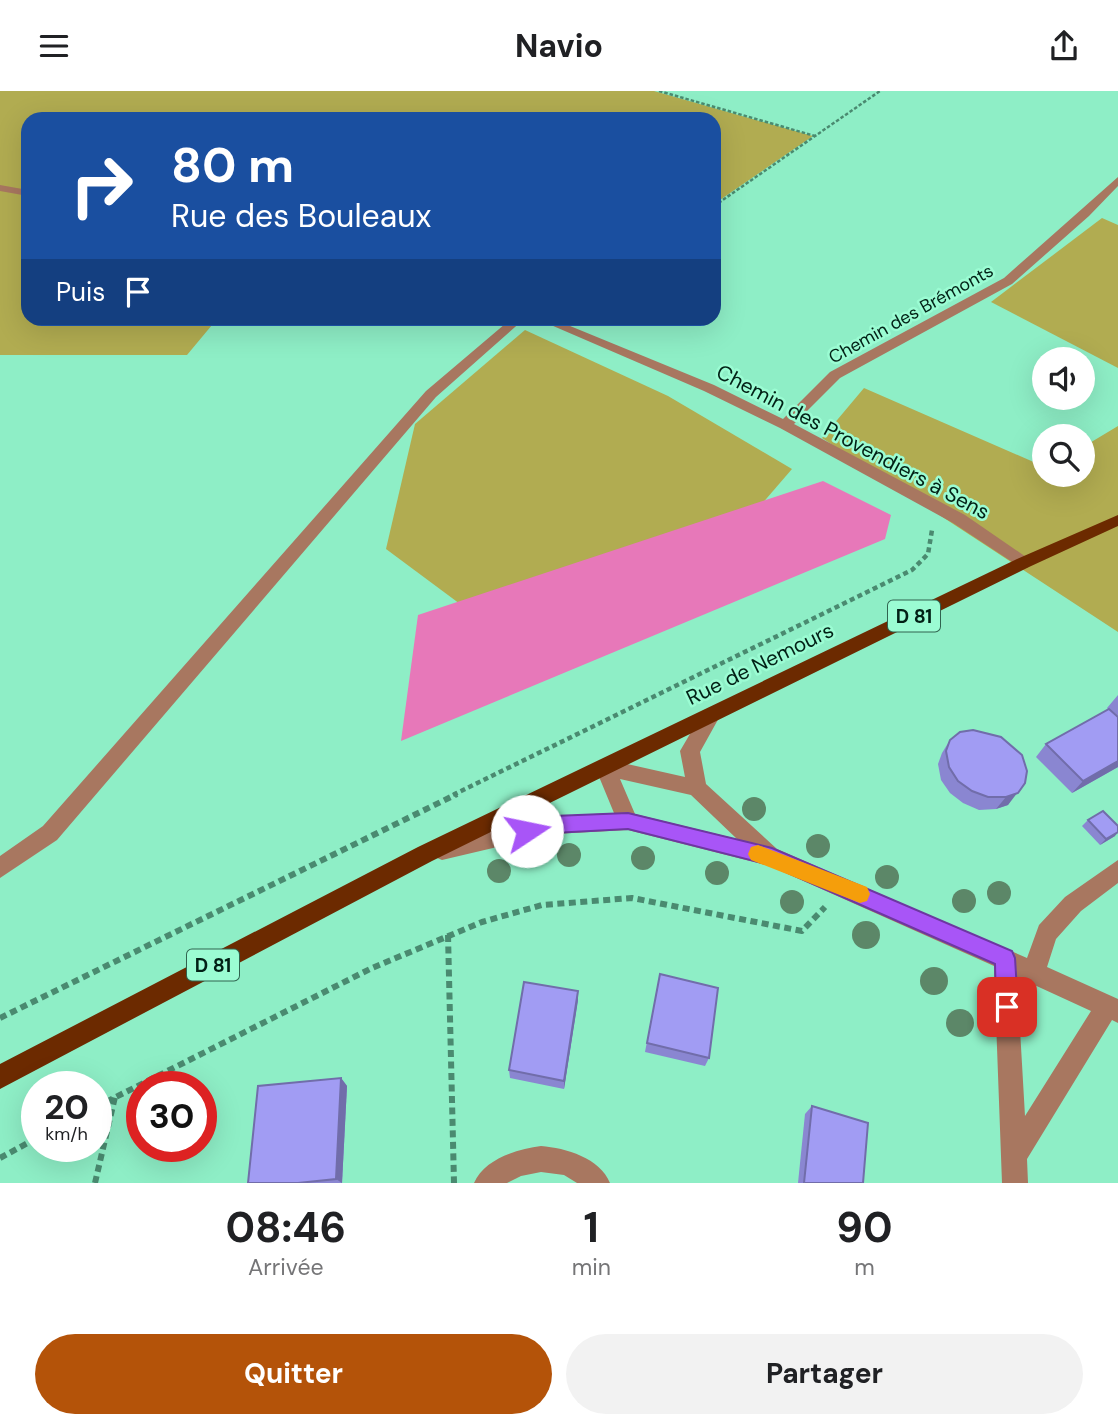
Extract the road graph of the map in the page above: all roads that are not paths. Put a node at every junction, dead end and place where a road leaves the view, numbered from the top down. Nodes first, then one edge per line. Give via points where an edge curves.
1 (1118, 180) edge
2 (0, 188) edge
3 (21, 192) edge
4 (510, 326) edge
5 (561, 326) edge
6 (785, 425) junction
7 (1118, 520) edge
8 (1023, 563) junction
9 (711, 716) junction
10 (605, 767) junction
11 (697, 787) junction
12 (628, 821) junction
13 (425, 854) junction
14 (772, 857) junction
15 (0, 867) edge
16 (1118, 870) edge
17 (1004, 958) junction
18 (1034, 971) junction
19 (1113, 1008) edge
20 (0, 1077) edge
21 (1014, 1156) junction
22 (487, 1183) edge
23 (597, 1183) edge
24 (1015, 1183) edge

1 - 6 street, Chemin des Brémonts via 1008,281 835,375
2 - 3 street
4 - 15 street via 432,394 50,833
5 - 6 street, Chemin des Provendiers à Sens via 709,387
6 - 8 street, Chemin des Provendiers à Sens via 959,519
7 - 8 main road, Rue de Nemours / D 81
8 - 9 main road, Rue de Nemours / D 81
9 - 10 main road, Rue de Nemours / D 81
9 - 11 street via 690,751
10 - 11 street
10 - 12 street
10 - 13 main road, Rue de Nemours / D 81
11 - 14 street
12 - 13 street via 553,825
12 - 14 street
13 - 20 main road, D 81
14 - 17 street
16 - 18 street via 1073,904 1047,933
17 - 18 street
17 - 21 street
18 - 19 street
19 - 21 street
21 - 24 street
22 - 23 street via 520,1161 552,1158 582,1169

